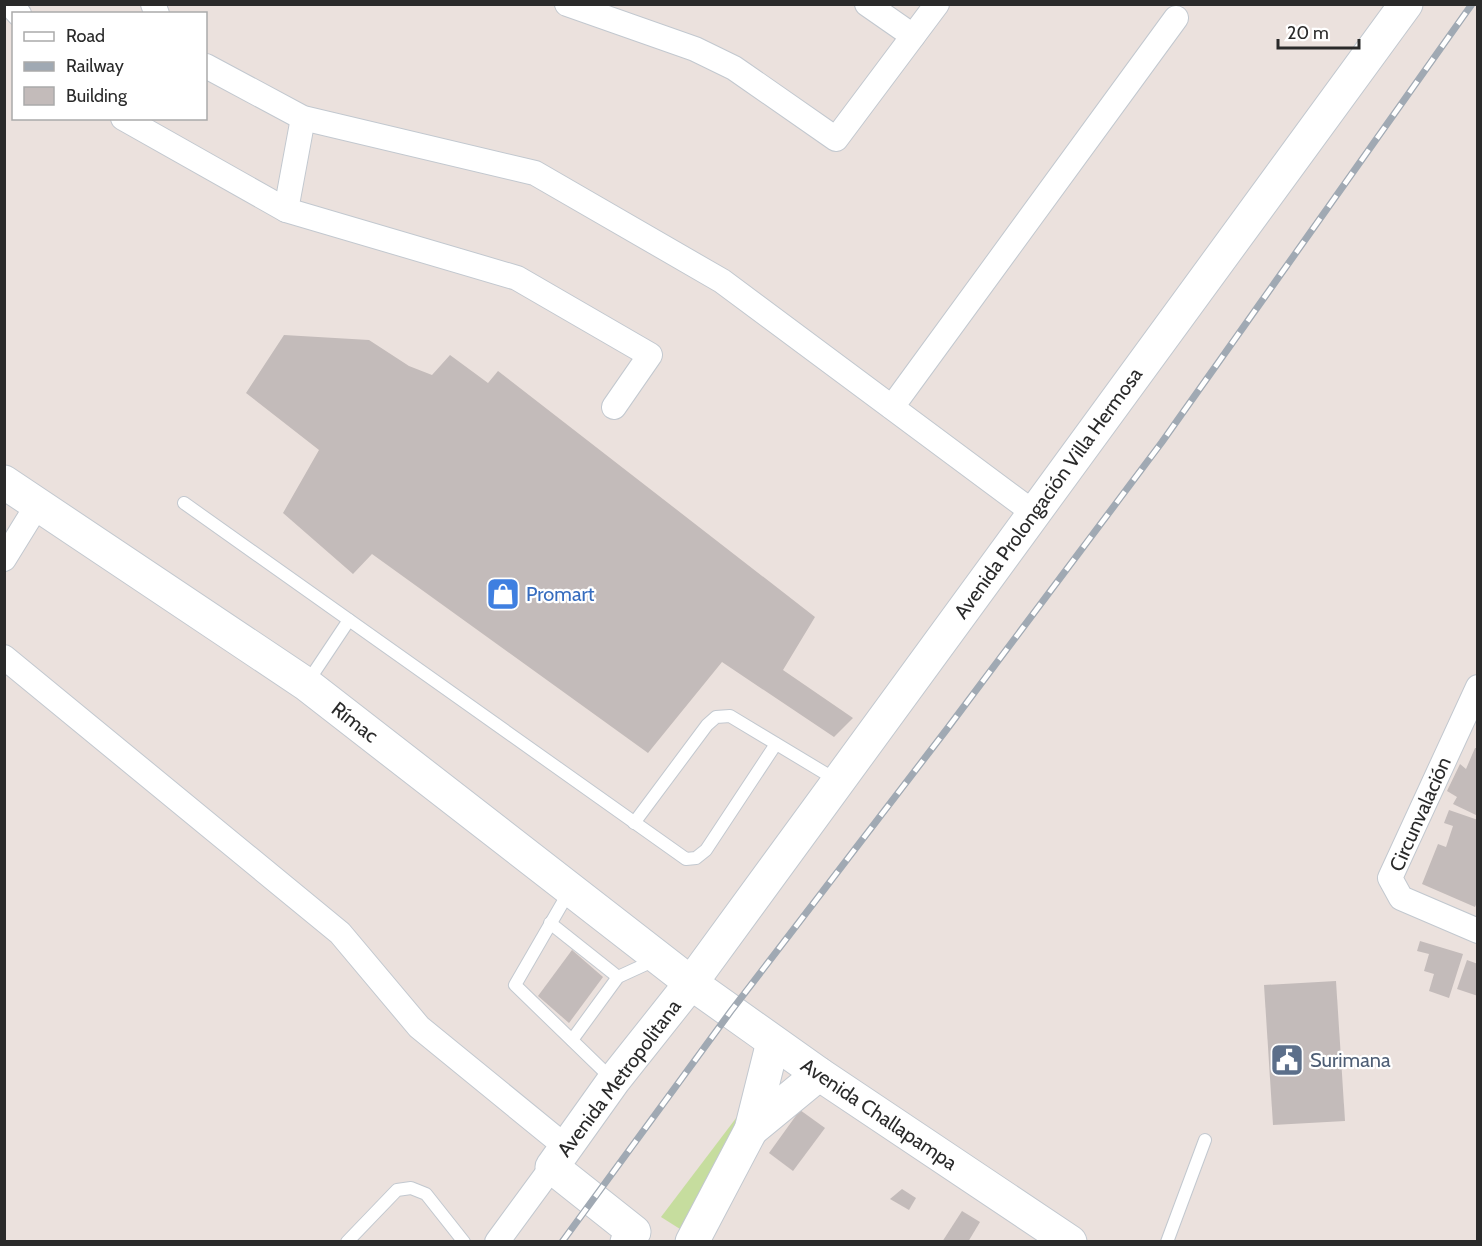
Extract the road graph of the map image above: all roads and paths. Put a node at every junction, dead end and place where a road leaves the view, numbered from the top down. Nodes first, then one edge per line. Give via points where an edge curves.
1 (567, 4) edge
2 (867, 4) edge
3 (937, 4) edge
4 (1406, 4) edge
5 (1176, 18) dead end
6 (913, 36) junction
7 (207, 67) edge
8 (303, 118) junction
9 (127, 120) edge
10 (286, 210) junction
11 (614, 407) dead end
12 (892, 407) junction
13 (4, 482) edge
14 (184, 503) dead end
15 (38, 504) junction
16 (1034, 513) junction
17 (4, 559) edge
18 (350, 620) junction
19 (4, 657) edge
20 (306, 684) junction
21 (1478, 687) edge
22 (776, 744) junction
23 (838, 782) junction
24 (634, 823) junction
25 (571, 889) junction
26 (550, 923) junction
27 (1478, 931) edge
28 (660, 958) junction
29 (618, 977) junction
30 (691, 983) junction
31 (572, 1040) junction
32 (773, 1042) junction
33 (819, 1074) junction
34 (614, 1080) junction
35 (751, 1130) junction
36 (1205, 1140) dead end
37 (559, 1157) junction
38 (636, 1238) edge
39 (347, 1242) edge
40 (464, 1242) edge
41 (497, 1242) edge
42 (692, 1242) edge
43 (1070, 1242) edge
44 (1167, 1242) edge

1 - 6 street via 695,49 734,68 836,139
2 - 6 street
3 - 6 street
4 - 16 main road, Avenida Prolongación Villa Hermosa
5 - 12 street
7 - 8 street
8 - 10 street
8 - 12 street via 535,172 722,281
9 - 10 street
10 - 11 street via 518,278 650,356
12 - 16 street
13 - 15 main road, Rímac
14 - 18 lane
15 - 17 street
15 - 20 main road, Rímac
16 - 23 main road, Avenida Prolongación Villa Hermosa
18 - 20 lane
18 - 24 lane
19 - 37 street via 340,933 419,1027
20 - 25 main road, Rímac
21 - 27 street, Circunvalación via 1390,878 1401,898
22 - 23 lane
22 - 24 lane via 730,716 716,717 706,725
22 - 24 lane via 706,850 696,858 686,859
23 - 30 main road, Avenida Prolongación Villa Hermosa
25 - 26 lane
25 - 28 main road, Rímac
26 - 29 lane
26 - 31 lane via 515,985
28 - 29 lane
28 - 30 main road, Rímac
29 - 31 lane
30 - 32 main road, Avenida Challapampa
30 - 34 main road, Avenida Metropolitana
31 - 34 lane
32 - 33 main road, Avenida Challapampa
32 - 35 main road
33 - 35 main road
33 - 43 main road, Avenida Challapampa
34 - 37 main road, Avenida Metropolitana
35 - 42 main road
36 - 44 lane
37 - 38 main road, Avenida Metropolitana
37 - 41 street
39 - 40 lane via 397,1190 411,1188 426,1194

